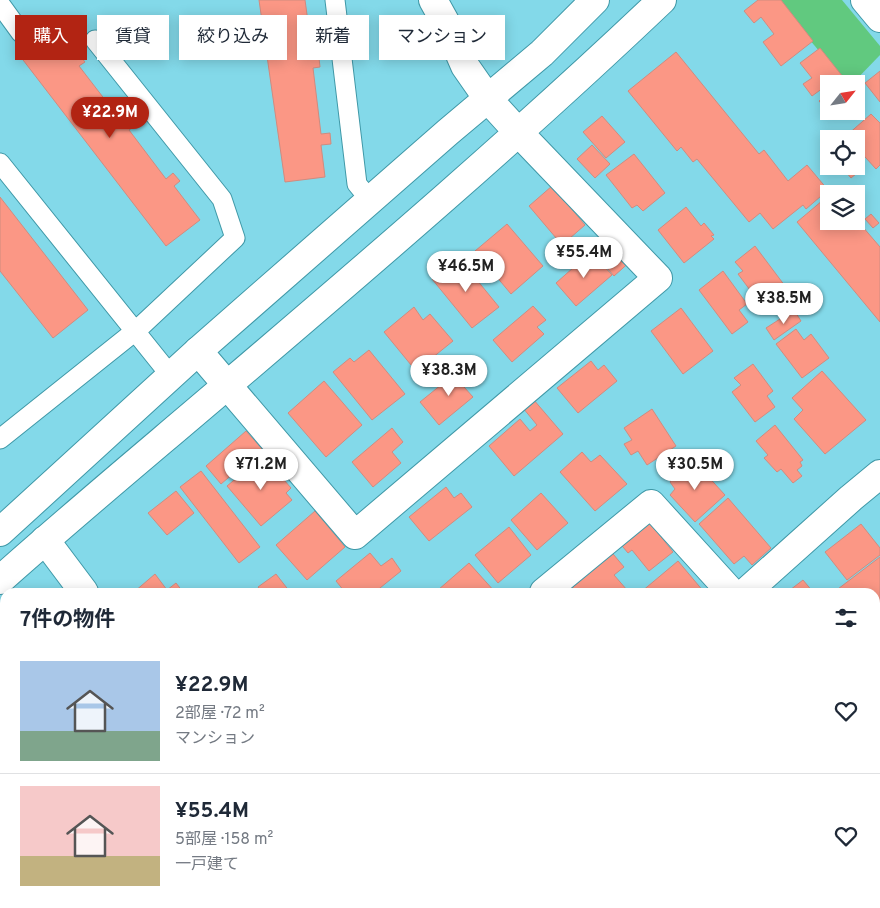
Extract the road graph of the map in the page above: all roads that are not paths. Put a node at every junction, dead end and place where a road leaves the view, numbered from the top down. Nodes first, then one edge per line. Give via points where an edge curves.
1 (335, 0) edge
2 (433, 0) edge
3 (595, 0) edge
4 (662, 0) edge
5 (865, 0) edge
6 (0, 4) edge
7 (880, 18) edge
8 (15, 25) edge
9 (95, 40) dead end
10 (488, 99) junction
11 (518, 132) junction
12 (0, 163) edge
13 (370, 200) junction
14 (135, 331) junction
15 (198, 351) junction
16 (171, 376) junction
17 (227, 386) junction
18 (0, 439) edge
19 (880, 474) edge
20 (0, 532) edge
21 (45, 540) junction
22 (0, 580) edge
23 (81, 588) edge
24 (549, 588) edge
25 (727, 588) edge
26 (750, 588) edge

1 - 13 lane via 357,184
2 - 10 street via 465,66
3 - 10 street via 542,53
4 - 11 street via 572,86
5 - 7 street
6 - 8 lane
9 - 14 lane via 222,199 235,238
10 - 11 street
10 - 13 street
11 - 17 street
11 - 17 street via 658,278 355,535
12 - 14 lane
13 - 15 street
14 - 16 lane
14 - 18 lane
15 - 16 street
15 - 17 street
16 - 20 street
17 - 21 street
19 - 26 street
21 - 22 street
21 - 23 street
24 - 25 street via 651,504

